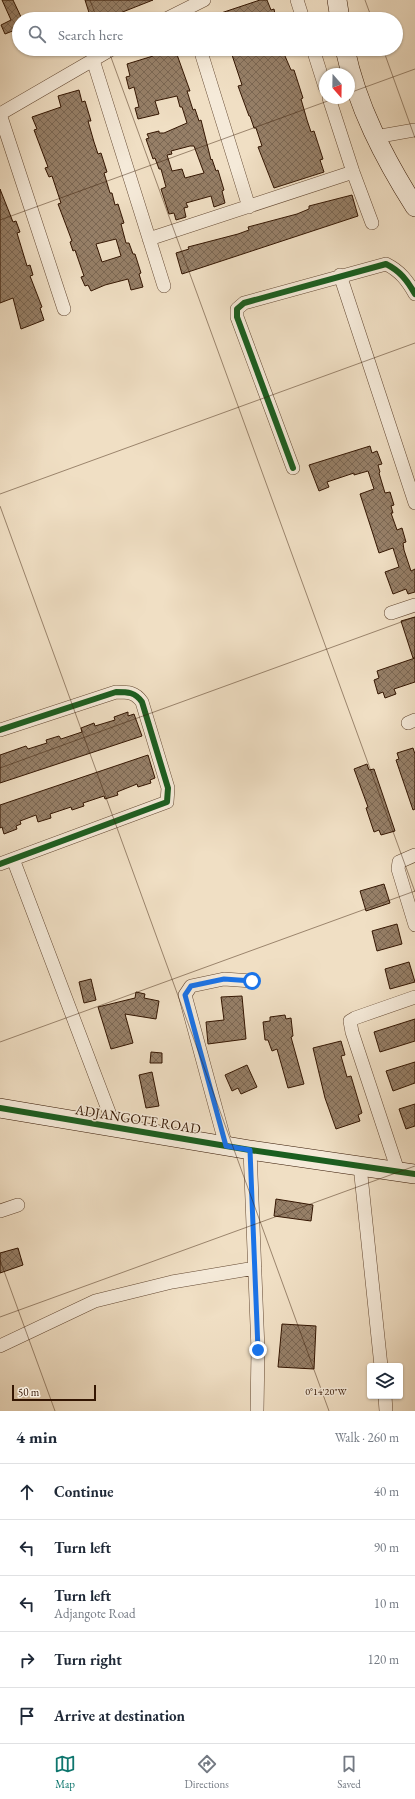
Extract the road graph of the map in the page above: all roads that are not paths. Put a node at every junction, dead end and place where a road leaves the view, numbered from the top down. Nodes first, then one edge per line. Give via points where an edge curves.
1 (204, 0) edge
2 (297, 0) edge
3 (337, 0) edge
4 (188, 9) edge
5 (301, 12) edge
6 (339, 12) edge
7 (100, 56) edge
8 (202, 56) edge
9 (315, 56) edge
10 (347, 56) edge
11 (93, 60) junction
12 (319, 68) edge
13 (331, 104) edge
14 (0, 114) edge
15 (415, 130) edge
16 (375, 137) junction
17 (353, 172) junction
18 (249, 207) junction
19 (415, 207) edge
20 (372, 223) dead end
21 (149, 239) junction
22 (340, 275) junction
23 (164, 286) dead end
24 (415, 294) edge
25 (64, 309) dead end
26 (293, 468) dead end
27 (415, 503) edge
28 (415, 604) edge
29 (391, 613) dead end
30 (0, 730) edge
31 (415, 855) edge
32 (13, 859) junction
33 (0, 864) edge
34 (415, 925) edge
35 (252, 981) dead end
36 (415, 997) edge
37 (0, 1108) edge
38 (115, 1128) junction
39 (226, 1146) junction
40 (250, 1150) junction
41 (360, 1166) junction
42 (407, 1173) edge
43 (18, 1205) dead end
44 (0, 1212) edge
45 (255, 1268) junction
46 (0, 1346) edge
47 (381, 1363) edge
48 (384, 1399) edge
49 (257, 1411) edge
50 (386, 1411) edge

1 - 4 street
2 - 5 street
3 - 6 street
7 - 11 street
8 - 18 street
9 - 12 street
10 - 16 street
11 - 14 street
11 - 21 street
13 - 17 street
14 - 25 street
15 - 16 street
16 - 19 street
17 - 18 street
17 - 20 street
18 - 21 street
21 - 23 street
22 - 24 street via 386,264 406,278
22 - 26 street via 244,303 237,309
22 - 27 street
28 - 29 street
30 - 32 street via 116,692 137,695 142,702 168,788 167,802
31 - 34 street via 399,862 398,869
32 - 33 street
32 - 38 street
35 - 39 street via 224,979 191,986 185,995
36 - 42 street via 350,1021
37 - 38 street, ADJANGOTE ROAD
38 - 39 street, ADJANGOTE ROAD
39 - 40 street, ADJANGOTE ROAD
40 - 41 street, ADJANGOTE ROAD
40 - 45 street
41 - 42 street, ADJANGOTE ROAD
41 - 47 street
43 - 44 street
45 - 46 street via 172,1282 94,1301
45 - 49 street
48 - 50 street

